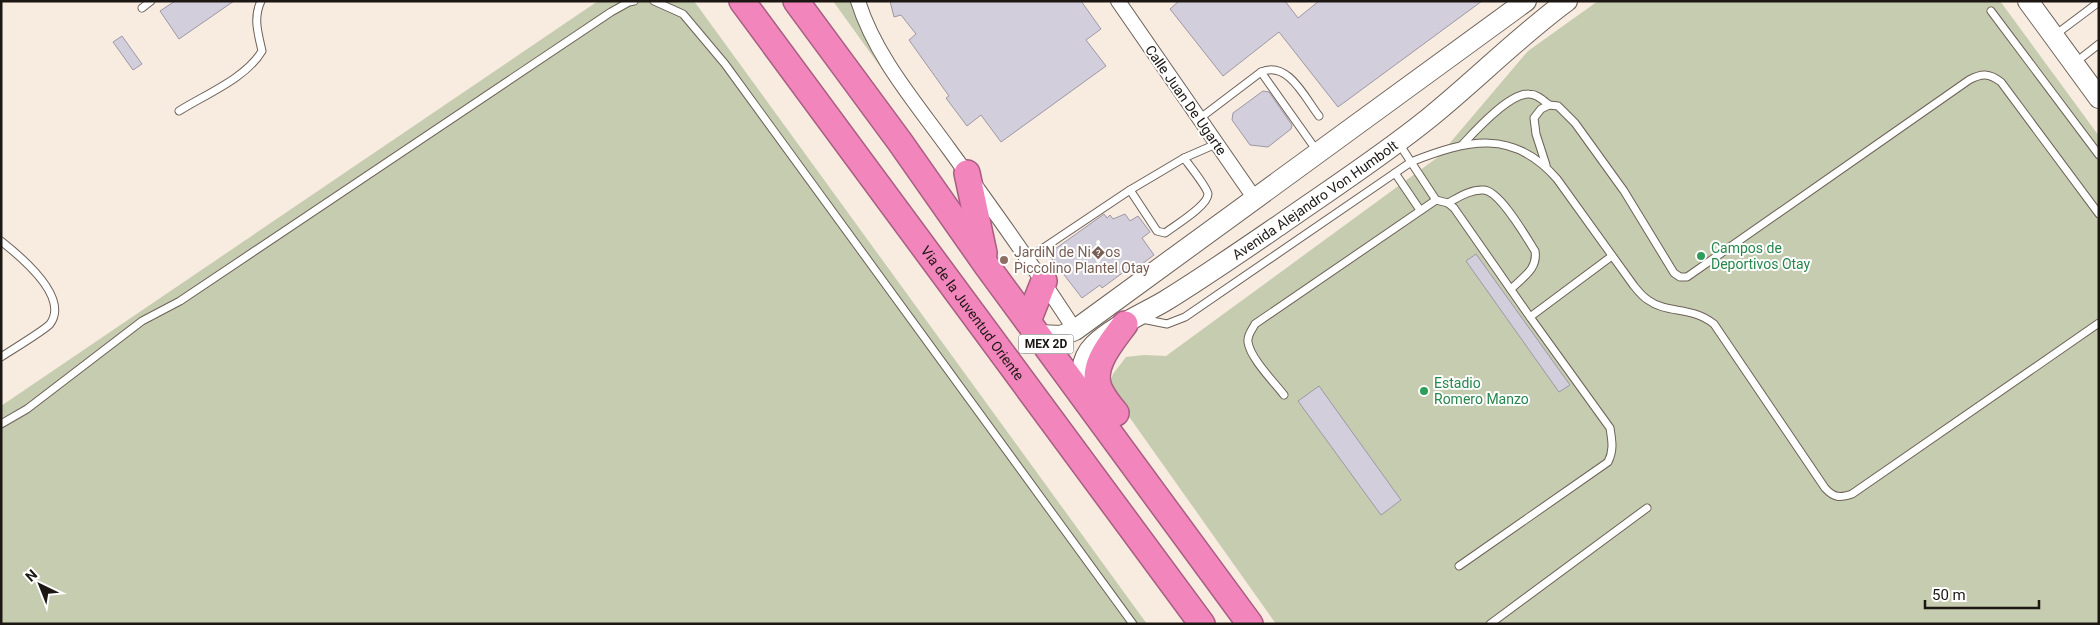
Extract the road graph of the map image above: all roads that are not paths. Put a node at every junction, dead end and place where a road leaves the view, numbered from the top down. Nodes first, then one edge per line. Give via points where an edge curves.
1 (151, 1) edge
2 (261, 1) edge
3 (634, 1) edge
4 (654, 1) edge
5 (742, 1) edge
6 (796, 1) edge
7 (817, 1) edge
8 (858, 1) edge
9 (1118, 1) edge
10 (1526, 1) edge
11 (1567, 1) edge
12 (2028, 1) edge
13 (2099, 2) edge
14 (142, 8) dead end
15 (1991, 11) dead end
16 (2054, 36) junction
17 (2099, 44) edge
18 (2074, 64) junction
19 (1260, 72) junction
20 (2099, 98) edge
21 (1549, 105) junction
22 (179, 110) dead end
23 (1319, 116) dead end
24 (1199, 119) junction
25 (900, 142) junction
26 (1398, 142) junction
27 (1216, 144) junction
28 (1462, 145) junction
29 (1319, 153) junction
30 (2099, 155) edge
31 (1184, 158) junction
32 (1411, 162) junction
33 (1546, 166) junction
34 (967, 174) junction
35 (1395, 174) junction
36 (1130, 190) junction
37 (1255, 199) junction
38 (1436, 200) junction
39 (1448, 203) junction
40 (1420, 210) junction
41 (2099, 214) edge
42 (1, 241) edge
43 (1612, 256) junction
44 (1027, 259) junction
45 (987, 266) junction
46 (1044, 281) junction
47 (1511, 289) junction
48 (1530, 317) junction
49 (1131, 321) junction
50 (2099, 323) edge
51 (1033, 328) junction
52 (1075, 330) junction
53 (1, 356) edge
54 (1284, 395) dead end
55 (1086, 398) junction
56 (1, 424) edge
57 (1647, 508) dead end
58 (1459, 566) dead end
59 (1133, 624) edge
60 (1202, 624) edge
61 (1250, 624) edge
62 (1268, 624) edge
63 (1490, 624) edge

1 - 14 lane
2 - 22 lane via 256,11 256,25 262,51 255,63
3 - 56 lane via 611,12 180,301 142,321 26,409
4 - 59 lane via 683,14 725,64
5 - 60 highway, Via de la Juventud Oriente / MEX 2D
6 - 25 highway, MEX 2D
7 - 25 highway
8 - 34 street via 884,57
9 - 24 street, Calle Juan De Ugarte
10 - 29 main road
11 - 26 main road, Avenida Alejandro Von Humbolt via 1533,26 1430,118
12 - 16 main road
13 - 16 lane
15 - 30 lane
16 - 18 main road
17 - 18 lane
18 - 20 main road
19 - 23 lane via 1276,70 1289,76
19 - 24 lane
19 - 29 lane
21 - 28 lane via 1539,96 1517,96 1487,118
21 - 33 lane via 1534,118
21 - 41 lane via 1558,106 1575,123 1624,191 1669,266 1680,277 1687,277 1982,74 1989,74 2001,82
24 - 27 street, Calle Juan De Ugarte
25 - 45 highway, MEX 2D
26 - 32 lane
26 - 49 main road, Avenida Alejandro Von Humbolt via 1259,240
27 - 31 lane
27 - 37 street, Calle Juan De Ugarte
28 - 32 lane
28 - 33 lane via 1483,142 1521,149
29 - 37 main road
31 - 36 lane
31 - 36 lane via 1206,190 1207,197 1202,205 1165,232 1157,231
32 - 35 lane
32 - 38 lane
33 - 43 lane
34 - 44 street
34 - 45 highway
35 - 40 lane
35 - 49 lane via 1185,317 1166,324
36 - 44 lane
37 - 52 main road
38 - 39 lane
38 - 40 lane
39 - 47 lane
39 - 47 lane via 1473,190 1486,190 1498,197 1535,251 1534,268
40 - 54 lane via 1255,324 1249,334 1251,353
42 - 53 lane via 22,258 43,283 52,295 56,309 50,324
43 - 48 lane
43 - 50 lane via 1648,301 1699,314 1714,324 1830,494 1842,498
44 - 46 street
45 - 51 highway, MEX 2D
46 - 51 highway
46 - 52 street
47 - 48 lane
48 - 58 lane via 1610,428 1612,453 1608,462
49 - 55 main road, Avenida Alejandro Von Humbolt via 1093,346 1084,360 1081,374
49 - 62 highway via 1101,362 1096,376 1100,390
51 - 52 main road via 1061,336
51 - 55 highway, MEX 2D
55 - 61 highway, MEX 2D
57 - 63 lane

